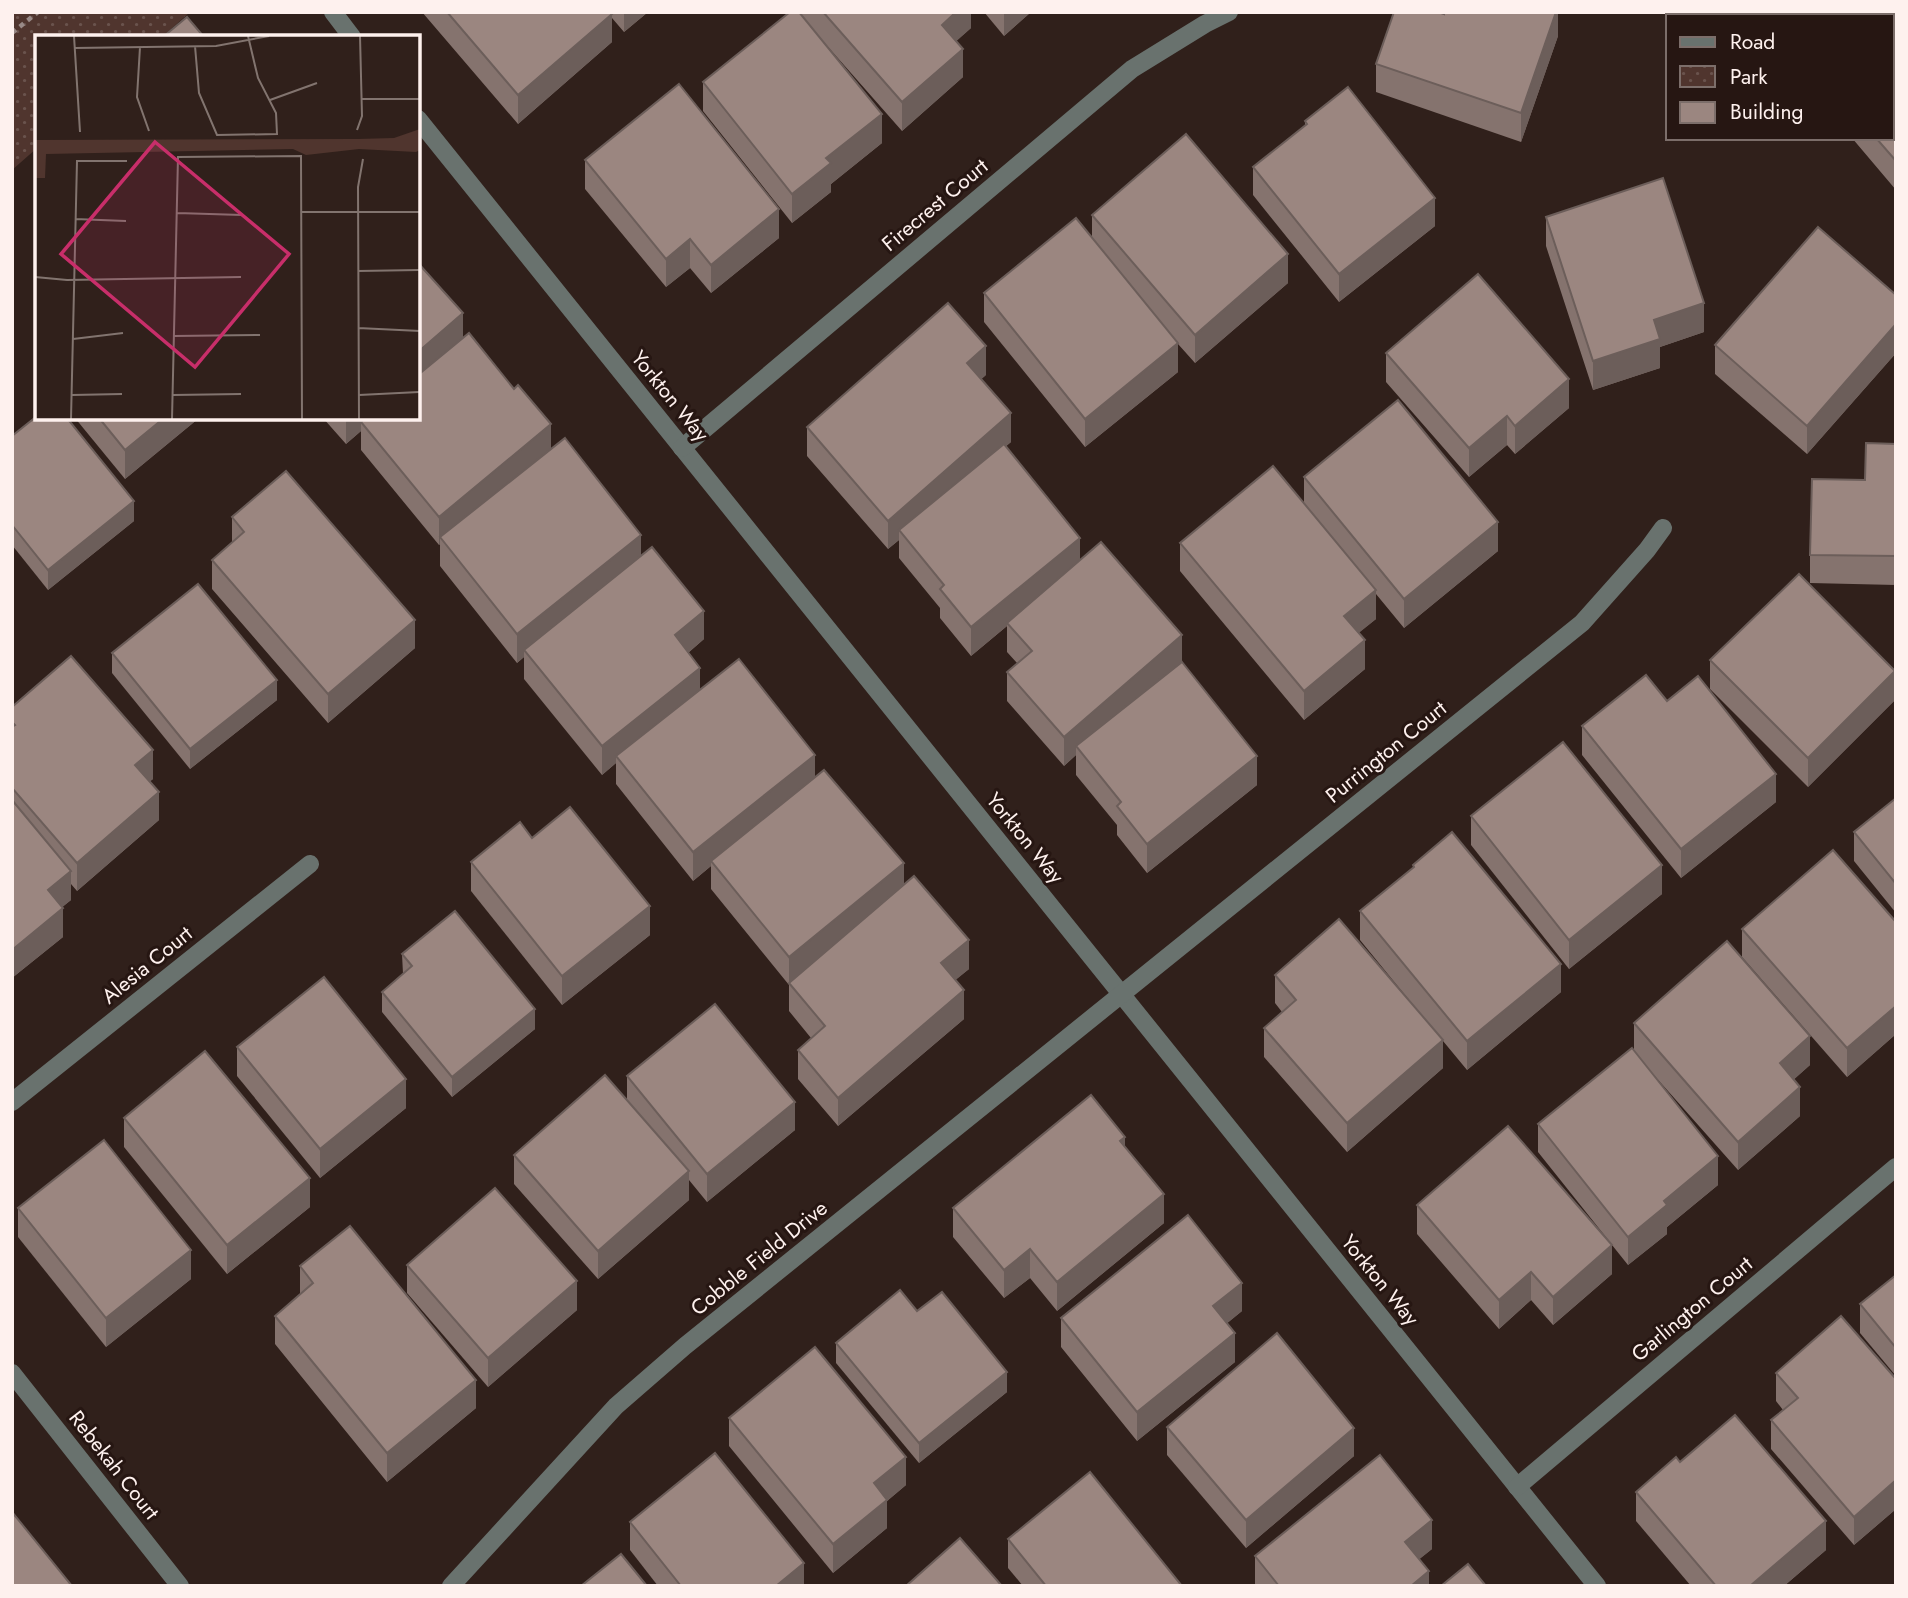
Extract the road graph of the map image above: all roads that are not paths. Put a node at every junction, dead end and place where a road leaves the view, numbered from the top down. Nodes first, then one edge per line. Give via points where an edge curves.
1 (333, 12) edge
2 (1229, 12) edge
3 (350, 35) edge
4 (420, 121) edge
5 (682, 447) junction
6 (1663, 528) dead end
7 (310, 863) dead end
8 (1122, 995) junction
9 (12, 1102) edge
10 (1896, 1167) edge
11 (12, 1373) edge
12 (1517, 1487) junction
13 (180, 1586) edge
14 (451, 1586) edge
15 (1597, 1586) edge

1 - 3 street
2 - 5 street, Firecrest Court via 1132,69
4 - 5 street, Yorkton Way
5 - 8 street, Yorkton Way
6 - 8 street, Purrington Court via 1582,623
7 - 9 street, Alesia Court
8 - 12 street, Yorkton Way
8 - 14 street, Cobble Field Drive via 616,1406
10 - 12 street, Garlington Court
11 - 13 street, Rebekah Court
12 - 15 street, Yorkton Way

